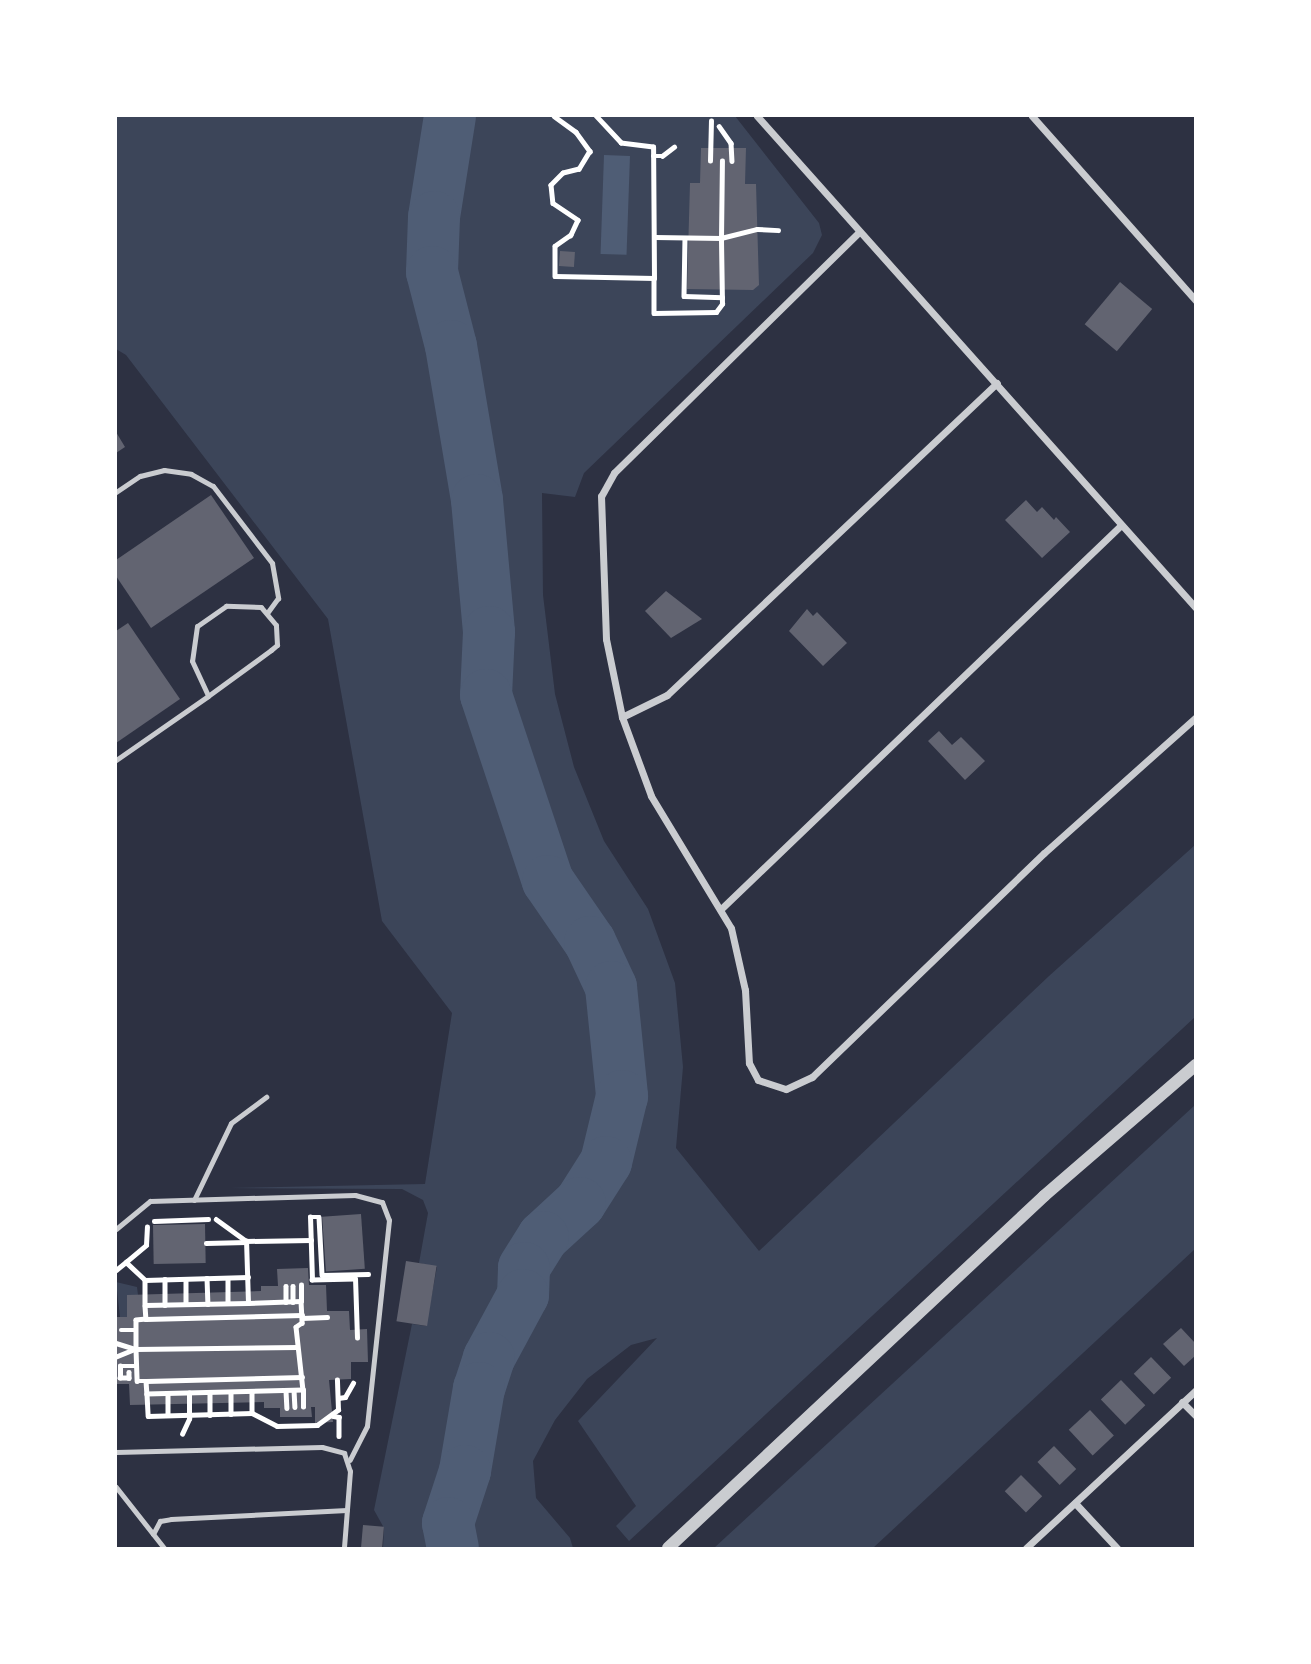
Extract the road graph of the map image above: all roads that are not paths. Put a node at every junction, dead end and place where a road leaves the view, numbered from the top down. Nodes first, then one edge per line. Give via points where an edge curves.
1 (757, 116) edge
2 (1032, 116) edge
3 (858, 233) junction
4 (1195, 301) edge
5 (997, 383) junction
6 (116, 492) edge
7 (1119, 527) junction
8 (1195, 608) edge
9 (268, 612) junction
10 (208, 696) junction
11 (622, 717) junction
12 (1195, 717) edge
13 (116, 760) edge
14 (722, 908) junction
15 (1195, 1065) edge
16 (266, 1097) dead end
17 (194, 1200) junction
18 (116, 1229) edge
19 (1195, 1390) edge
20 (1182, 1402) junction
21 (1195, 1416) edge
22 (116, 1452) edge
23 (124, 1455) junction
24 (116, 1460) edge
25 (350, 1460) junction
26 (116, 1487) edge
27 (1075, 1503) junction
28 (347, 1510) junction
29 (152, 1534) junction
30 (164, 1549) edge
31 (344, 1549) edge
32 (668, 1549) edge
33 (1026, 1549) edge
34 (1117, 1549) edge

1 - 3 street
2 - 4 street
3 - 5 street
3 - 11 street via 614,473 601,496 606,639
5 - 7 street
5 - 11 street via 667,695
6 - 9 lane via 140,476 164,470 191,474 213,486 272,563 278,598
7 - 8 street
7 - 14 street
9 - 10 lane via 279,632 277,645
9 - 10 lane via 240,603 217,609 197,626 192,660
10 - 13 lane
11 - 14 street via 651,796
12 - 14 street via 1044,853 812,1077 786,1089 771,1087 753,1073 739,957
15 - 32 street via 1044,1196
16 - 17 lane via 231,1123
17 - 18 lane via 150,1201
17 - 25 lane via 370,1197 388,1210 367,1426
19 - 20 street
20 - 21 street
20 - 27 street
22 - 23 lane
23 - 24 lane
23 - 25 lane via 322,1447 344,1453
25 - 28 lane
26 - 29 lane
27 - 33 street
27 - 34 street
28 - 29 lane via 171,1519 160,1521
28 - 31 lane
29 - 30 lane

